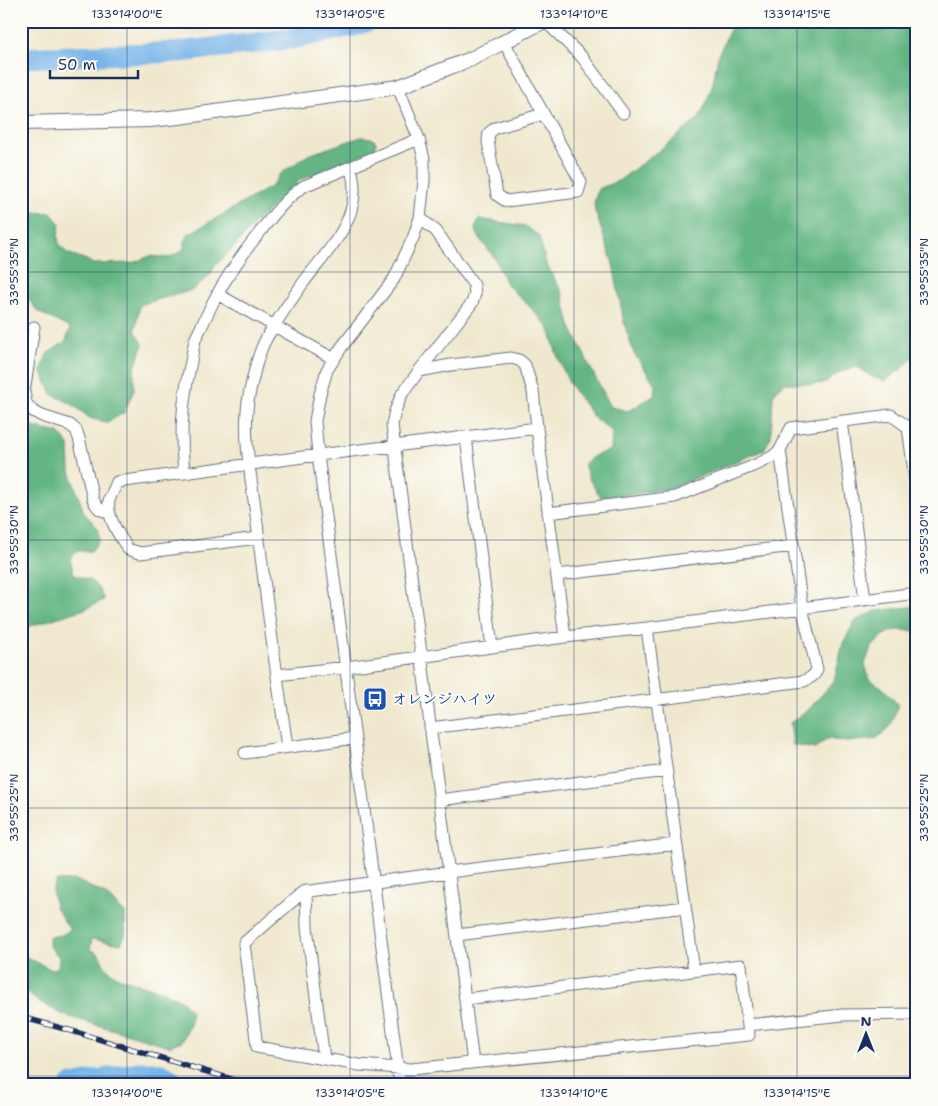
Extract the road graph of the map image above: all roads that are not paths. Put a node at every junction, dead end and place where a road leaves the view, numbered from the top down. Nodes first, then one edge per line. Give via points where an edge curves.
1 (544, 21) edge
2 (504, 42) junction
3 (398, 86) junction
4 (623, 113) dead end
5 (543, 114) junction
6 (21, 123) edge
7 (419, 139) junction
8 (351, 167) junction
9 (420, 218) junction
10 (217, 294) junction
11 (274, 326) junction
12 (34, 327) dead end
13 (334, 359) junction
14 (419, 371) junction
15 (842, 421) junction
16 (537, 428) junction
17 (466, 437) junction
18 (394, 446) junction
19 (780, 450) junction
20 (318, 455) junction
21 (249, 464) junction
22 (184, 472) junction
23 (917, 495) edge
24 (109, 512) junction
25 (548, 513) junction
26 (258, 538) junction
27 (793, 546) junction
28 (557, 575) junction
29 (917, 593) edge
30 (865, 600) junction
31 (802, 608) junction
32 (647, 628) junction
33 (565, 637) junction
34 (492, 647) junction
35 (421, 657) junction
36 (346, 667) junction
37 (277, 675) junction
38 (656, 700) junction
39 (430, 728) junction
40 (355, 738) junction
41 (287, 747) junction
42 (245, 752) dead end
43 (666, 772) junction
44 (439, 800) junction
45 (676, 844) junction
46 (448, 872) junction
47 (374, 882) junction
48 (306, 891) junction
49 (685, 907) junction
50 (457, 935) junction
51 (694, 971) junction
52 (465, 999) junction
53 (917, 1014) edge
54 (748, 1025) junction
55 (324, 1059) junction
56 (473, 1062) junction
57 (398, 1069) junction
58 (400, 1084) edge

1 - 2 street
1 - 4 street via 582,57
2 - 3 street via 471,59
2 - 5 street
3 - 6 street via 150,120
3 - 7 street
5 - 5 street via 581,182 578,192 506,201 498,195 489,133 495,128
7 - 8 street
7 - 9 street via 424,158
8 - 10 street via 304,186 286,201 246,249
8 - 11 street via 352,206 339,238
9 - 13 street via 394,279
9 - 14 street via 436,232 474,285 475,294 472,303
10 - 11 street
10 - 22 street via 195,341 187,377 182,410
11 - 13 street
11 - 21 street via 258,360 249,392 246,440
12 - 24 street via 24,392 26,403 42,416 76,430 96,507
13 - 20 street via 327,370 318,403 315,421
14 - 16 street via 511,358 519,360 525,365 533,391
14 - 18 street via 402,394 395,411 392,425
15 - 19 street via 791,428
15 - 23 street via 891,415 908,427
15 - 30 street
16 - 17 street
16 - 25 street
17 - 18 street
17 - 34 street
18 - 20 street
18 - 35 street
19 - 25 street via 758,464 675,497
19 - 27 street
20 - 21 street
20 - 36 street
21 - 22 street
21 - 26 street
22 - 24 street via 117,482 109,501
24 - 26 street via 128,549 140,553
25 - 28 street
26 - 37 street
27 - 28 street
27 - 31 street
28 - 33 street
29 - 30 street
30 - 31 street
31 - 32 street
31 - 38 street via 817,669 811,678
32 - 33 street
32 - 38 street
33 - 34 street
34 - 35 street
35 - 36 street
35 - 39 street
36 - 37 street
36 - 40 street
37 - 41 street
38 - 39 street
38 - 43 street
39 - 44 street
40 - 41 street
40 - 47 street
41 - 42 street
43 - 44 street
43 - 45 street
44 - 46 street
45 - 46 street
45 - 49 street
46 - 47 street
46 - 50 street
47 - 48 street
47 - 57 street
48 - 55 street
48 - 55 street via 244,943 257,1047
49 - 50 street
49 - 51 street
50 - 52 street
51 - 52 street
51 - 54 street via 741,965
52 - 56 street
53 - 54 street via 843,1015
54 - 56 street via 749,1036
55 - 57 street
56 - 57 street
57 - 58 street

